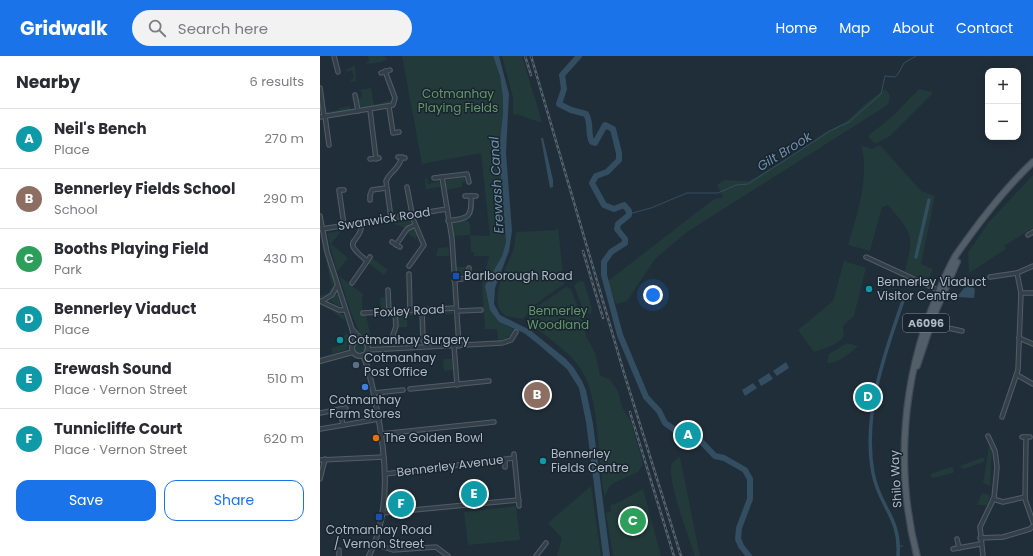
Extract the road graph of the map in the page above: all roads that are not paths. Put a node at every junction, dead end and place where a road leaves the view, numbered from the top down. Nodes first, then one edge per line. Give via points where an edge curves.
1 (334, 56) edge
2 (390, 70) dead end
3 (338, 72) dead end
4 (320, 88) edge
5 (355, 95) dead end
6 (389, 107) junction
7 (370, 110) junction
8 (358, 112) junction
9 (323, 117) edge
10 (399, 132) dead end
11 (329, 145) dead end
12 (402, 157) dead end
13 (370, 159) dead end
14 (1033, 162) edge
15 (442, 177) junction
16 (434, 178) dead end
17 (468, 182) dead end
18 (407, 187) dead end
19 (386, 188) junction
20 (344, 190) dead end
21 (465, 196) dead end
22 (471, 196) junction
23 (476, 196) dead end
24 (370, 200) dead end
25 (447, 209) junction
26 (412, 215) junction
27 (320, 216) edge
28 (391, 218) junction
29 (448, 221) junction
30 (362, 222) junction
31 (344, 225) junction
32 (415, 225) junction
33 (322, 229) junction
34 (1033, 232) edge
35 (1028, 235) dead end
36 (392, 242) dead end
37 (960, 250) junction
38 (370, 257) dead end
39 (866, 257) dead end
40 (367, 261) junction
41 (409, 266) dead end
42 (1033, 266) edge
43 (469, 268) dead end
44 (1018, 273) junction
45 (410, 276) dead end
46 (990, 277) dead end
47 (454, 280) junction
48 (352, 283) dead end
49 (338, 286) junction
50 (945, 286) junction
51 (388, 290) dead end
52 (939, 290) junction
53 (1021, 293) junction
54 (1033, 293) edge
55 (382, 295) dead end
56 (388, 295) junction
57 (321, 301) edge
58 (345, 310) junction
59 (410, 310) junction
60 (422, 310) junction
61 (456, 310) junction
62 (482, 310) dead end
63 (395, 311) junction
64 (389, 312) junction
65 (363, 313) dead end
66 (929, 322) junction
67 (352, 329) junction
68 (962, 331) dead end
69 (516, 332) dead end
70 (392, 338) dead end
71 (1019, 338) junction
72 (424, 341) dead end
73 (355, 342) junction
74 (364, 342) junction
75 (1033, 344) edge
76 (454, 346) junction
77 (459, 346) junction
78 (367, 350) junction
79 (353, 352) junction
80 (364, 355) junction
81 (320, 361) edge
82 (1017, 374) junction
83 (490, 381) dead end
84 (1033, 384) edge
85 (457, 385) junction
86 (410, 389) dead end
87 (403, 390) dead end
88 (374, 393) junction
89 (346, 408) dead end
90 (340, 409) junction
91 (320, 413) edge
92 (1002, 417) dead end
93 (379, 419) junction
94 (494, 422) dead end
95 (342, 425) junction
96 (320, 428) edge
97 (381, 434) junction
98 (988, 436) dead end
99 (1026, 437) dead end
100 (514, 454) dead end
101 (384, 457) junction
102 (514, 458) junction
103 (325, 459) junction
104 (320, 460) edge
105 (505, 460) junction
106 (505, 467) dead end
107 (385, 474) junction
108 (320, 479) edge
109 (1025, 497) junction
110 (993, 499) junction
111 (519, 500) junction
112 (519, 506) dead end
113 (382, 513) junction
114 (1033, 522) edge
115 (1033, 526) edge
116 (957, 538) dead end
117 (980, 538) junction
118 (546, 543) dead end
119 (374, 544) junction
120 (980, 544) junction
121 (959, 548) junction
122 (953, 549) dead end
123 (339, 550) dead end
124 (339, 556) edge
125 (369, 556) edge
126 (448, 556) edge
127 (536, 556) edge
128 (917, 556) edge
129 (983, 556) edge

1 - 3 street
2 - 6 street via 383,72 395,98 394,104
4 - 9 street
5 - 8 street
6 - 7 street
6 - 10 street via 393,133
7 - 8 street
7 - 13 street via 378,159
8 - 9 street
9 - 11 street
12 - 19 street via 398,167 387,179
14 - 37 main road, Shilo Way / A6096 via 994,203
15 - 16 street
15 - 17 street via 467,174
15 - 25 street
18 - 26 street
19 - 24 street via 372,190
19 - 28 street
20 - 31 street via 339,190
21 - 22 street
22 - 23 street
22 - 29 street via 468,216
25 - 26 street, Swanwick Road
25 - 29 street
26 - 28 street, Swanwick Road
26 - 32 street
27 - 33 street
28 - 30 street, Swanwick Road
29 - 47 street via 452,239
30 - 31 street, Swanwick Road
30 - 40 street via 361,230 352,247
31 - 33 street, Swanwick Road
32 - 36 street via 407,229 398,246
32 - 41 street via 424,245
33 - 49 street
34 - 35 street
37 - 50 main road, Shilo Way / A6096 via 960,256
37 - 52 main road, Shilo Way / A6096
38 - 40 street
39 - 52 street
40 - 48 street
42 - 44 street
43 - 47 street via 468,278
44 - 46 street
44 - 53 street
45 - 59 street
47 - 61 street
49 - 57 street via 332,295
49 - 58 street
50 - 52 street
50 - 66 main road, Shilo Way / A6096
51 - 56 street
52 - 66 main road, Shilo Way / A6096
53 - 54 street
53 - 71 street
55 - 56 street
56 - 64 street
57 - 58 street via 339,310
58 - 67 street
59 - 60 street, Foxley Road
59 - 63 street, Foxley Road
60 - 61 street, Foxley Road
60 - 72 street
61 - 62 street, Foxley Road
61 - 77 street
63 - 64 street, Foxley Road
63 - 70 street via 396,326
64 - 65 street, Foxley Road
66 - 68 street
66 - 128 main road, Shilo Way / A6096 via 908,400 905,471 908,509
67 - 73 street
67 - 74 street
69 - 77 street via 511,340 502,343
71 - 75 street
71 - 82 street
73 - 74 street
73 - 79 street
74 - 78 street
76 - 77 street
76 - 78 street
76 - 85 street
78 - 80 street
79 - 80 street via 356,355
79 - 81 street
80 - 88 street
82 - 84 street
82 - 92 street
83 - 85 street via 484,384
85 - 86 street
87 - 88 street
88 - 93 street
89 - 90 street
90 - 91 street
90 - 95 street
93 - 95 street
93 - 97 street
94 - 97 street
95 - 96 street
97 - 101 street
98 - 110 street via 996,456
99 - 109 street
100 - 102 street
101 - 103 street
101 - 107 street
102 - 105 street, Bennerley Avenue
102 - 111 street
103 - 104 street
103 - 108 street
105 - 106 street
105 - 107 street, Bennerley Avenue
107 - 113 street
109 - 110 street via 1003,502
109 - 114 street
110 - 117 street via 981,522
111 - 112 street
111 - 113 street
113 - 119 street
115 - 117 street via 1002,537
116 - 121 street
117 - 120 street
118 - 127 street
119 - 125 street
119 - 126 street via 393,550 436,547
120 - 121 street
120 - 129 street
121 - 122 street
123 - 124 street

